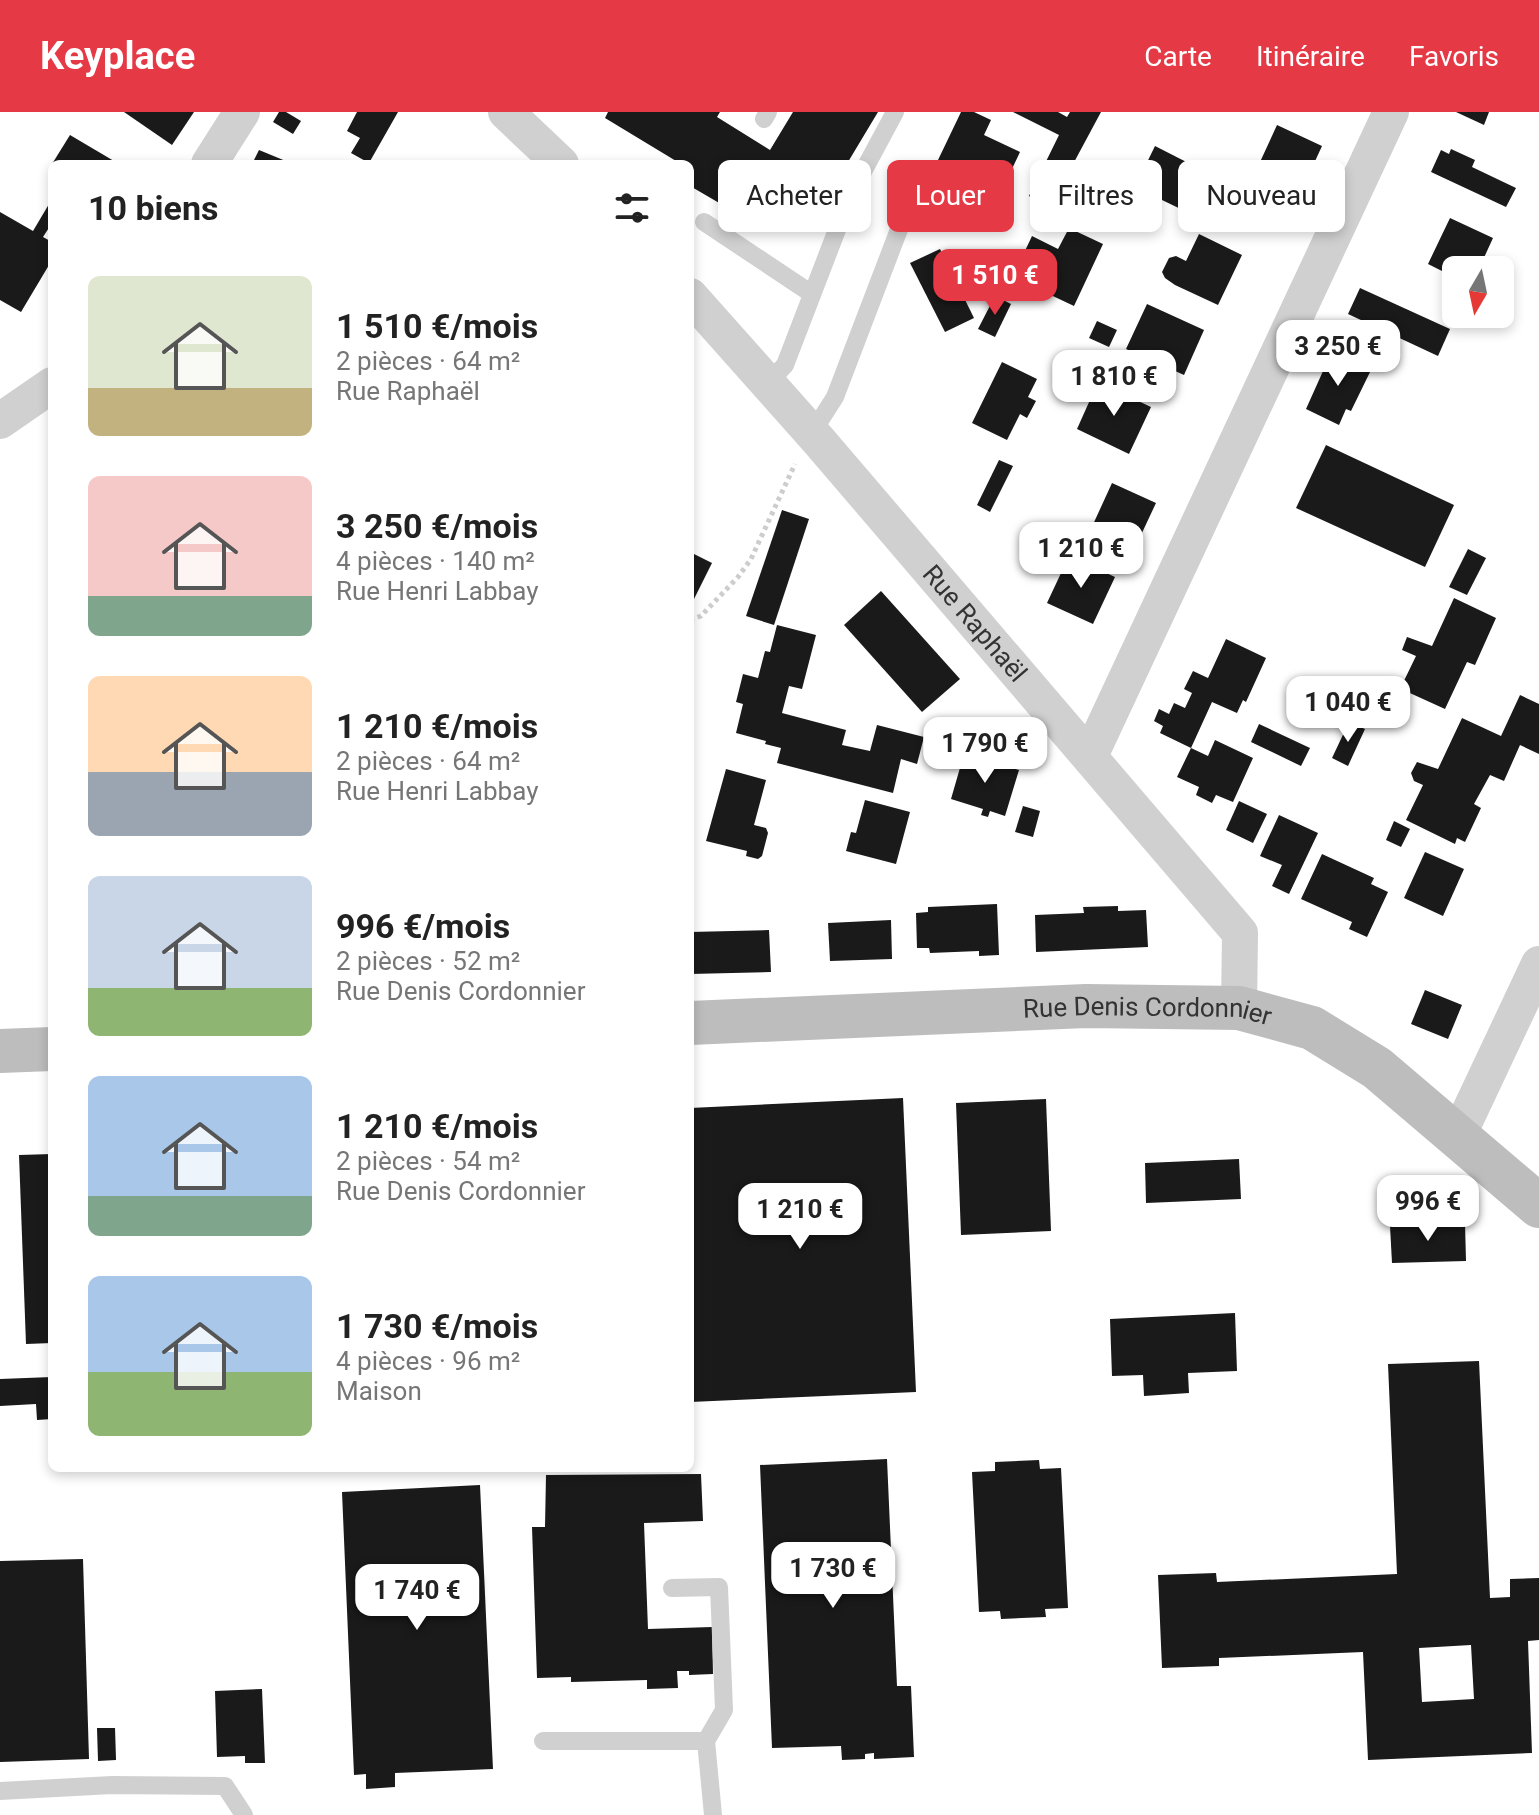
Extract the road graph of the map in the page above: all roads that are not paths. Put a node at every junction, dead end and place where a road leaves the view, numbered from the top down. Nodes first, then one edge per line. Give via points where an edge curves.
1 (242, 112) edge
2 (506, 112) edge
3 (895, 112) edge
4 (1391, 112) edge
5 (212, 160) edge
6 (557, 160) edge
7 (704, 222) dead end
8 (898, 232) edge
9 (812, 294) junction
10 (694, 300) edge
11 (768, 383) junction
12 (48, 388) edge
13 (0, 421) edge
14 (815, 437) junction
15 (1090, 756) junction
16 (1539, 964) edge
17 (1239, 1008) junction
18 (694, 1023) edge
19 (48, 1049) edge
20 (0, 1051) edge
21 (1458, 1136) junction
22 (1539, 1206) edge
23 (672, 1588) dead end
24 (543, 1741) dead end
25 (706, 1741) junction
26 (0, 1791) edge
27 (244, 1815) edge
28 (713, 1815) edge

1 - 5 street
2 - 6 street
3 - 9 lane via 850,196
4 - 15 street
7 - 9 lane
8 - 14 lane
9 - 11 lane via 785,365
10 - 11 street, Rue Raphaël
11 - 14 street, Rue Raphaël
12 - 13 street
14 - 15 street, Rue Raphaël
15 - 17 street, Rue Raphaël via 1240,933
16 - 21 street
17 - 18 street, Rue Denis Cordonnier via 1086,1006
17 - 21 street, Rue Denis Cordonnier via 1312,1028 1377,1068
19 - 20 street
21 - 22 street, Rue Denis Cordonnier
23 - 25 lane via 719,1587 724,1710
24 - 25 lane
25 - 28 lane
26 - 27 lane via 225,1786

